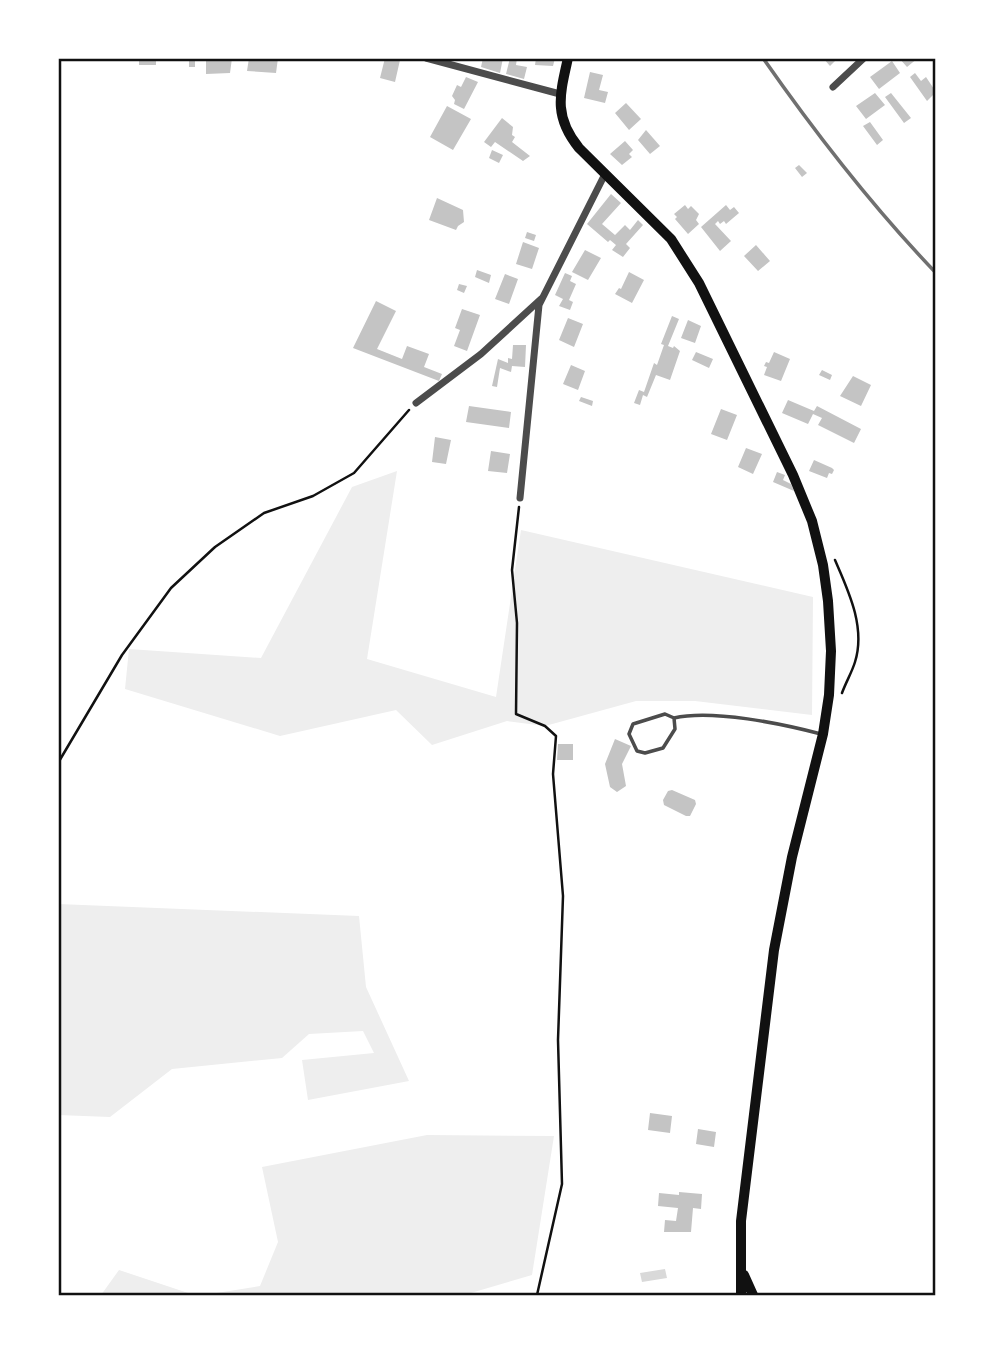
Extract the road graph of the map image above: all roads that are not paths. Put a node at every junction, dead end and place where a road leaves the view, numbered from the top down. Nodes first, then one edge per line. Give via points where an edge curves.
1 (426, 58) edge
2 (568, 58) edge
3 (864, 58) edge
4 (834, 87) dead end
5 (560, 94) junction
6 (605, 174) junction
7 (541, 299) junction
8 (416, 403) road end
9 (520, 498) road end
10 (674, 718) junction
11 (823, 734) junction
12 (742, 1272) junction
13 (741, 1295) edge
14 (753, 1295) edge

1 - 5 street
2 - 5 main road
3 - 4 street
5 - 6 main road via 562,117 573,141
6 - 7 street
6 - 11 main road via 659,226 689,264 785,456 811,521 823,565 831,651
7 - 8 street via 481,354
7 - 9 street
10 - 10 lane via 665,714 633,724 629,734 637,751 645,754 663,748 674,729
10 - 11 lane via 689,714 778,723
11 - 12 main road via 774,950 741,1222
12 - 13 main road
12 - 14 main road

